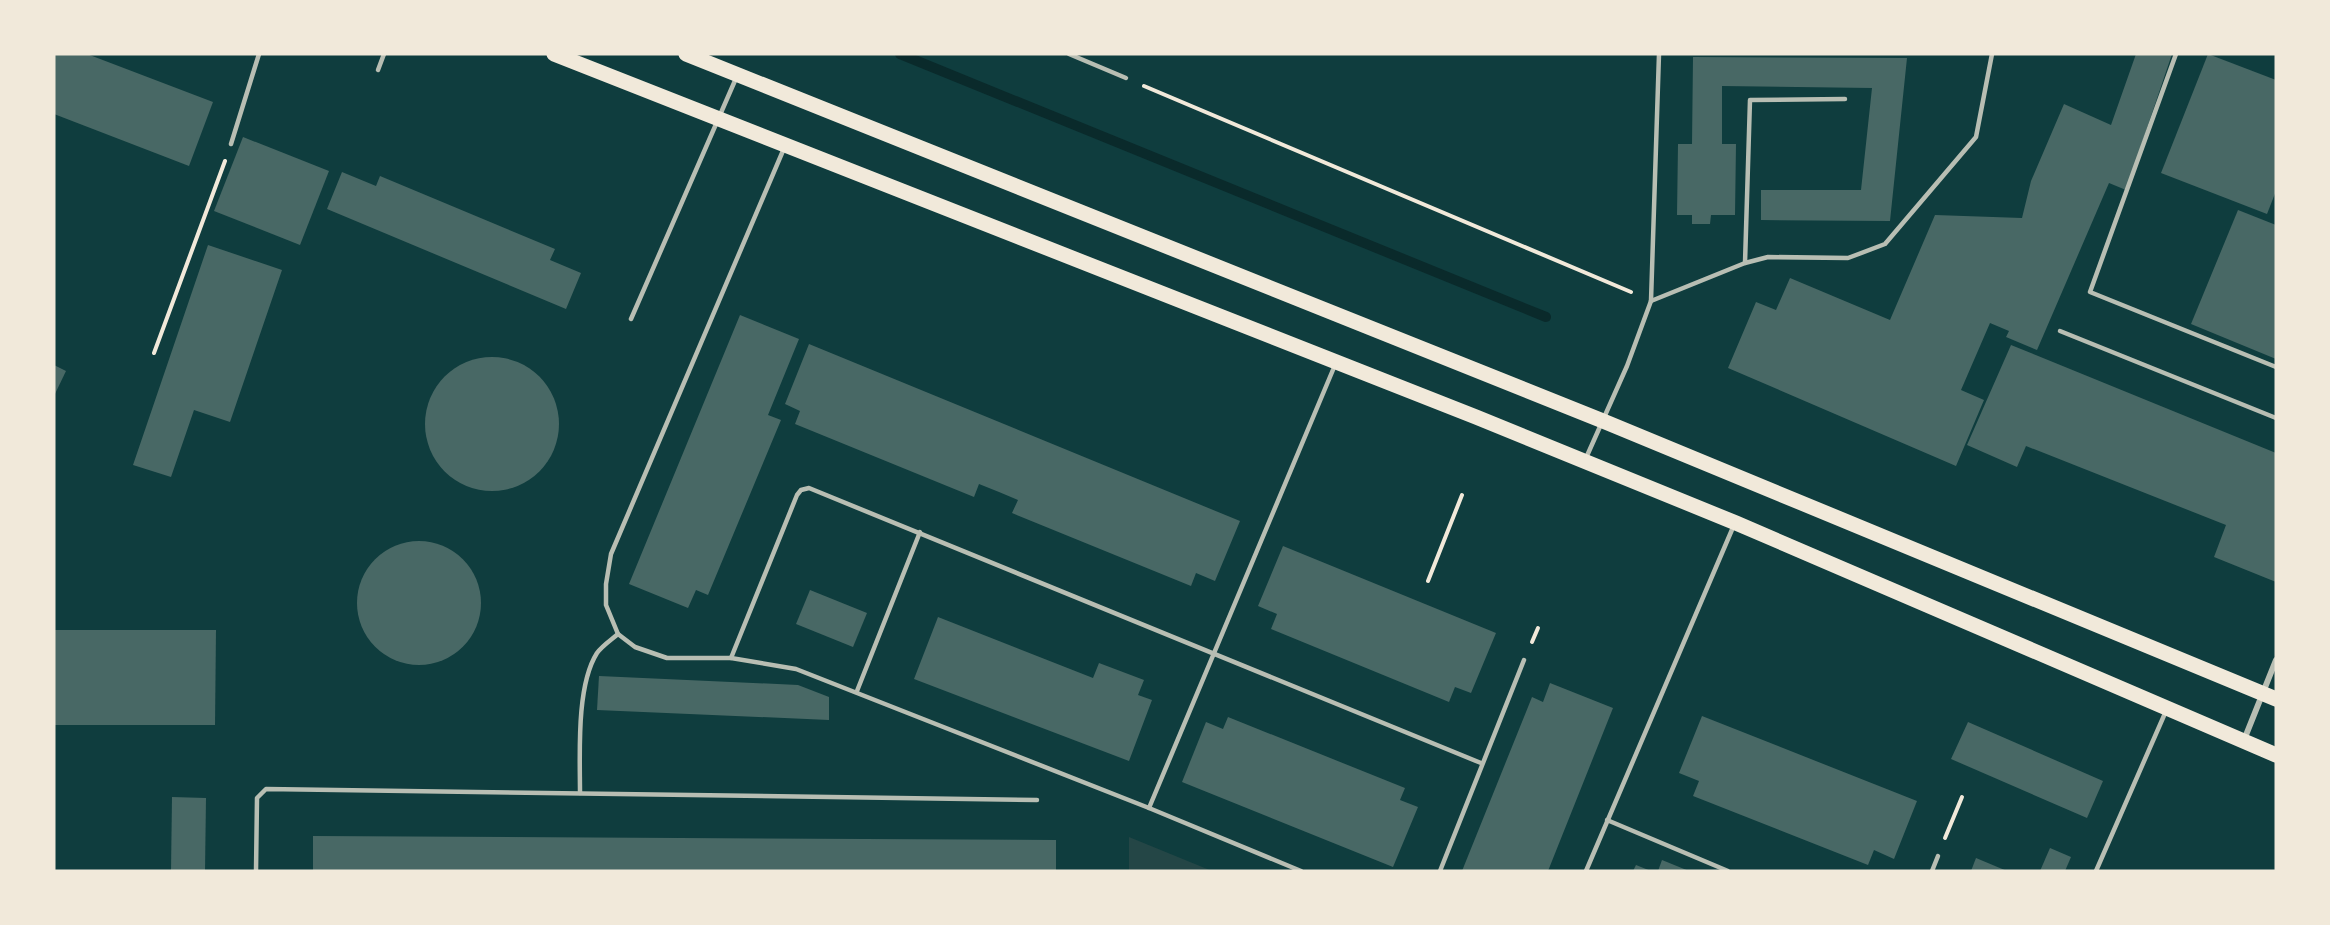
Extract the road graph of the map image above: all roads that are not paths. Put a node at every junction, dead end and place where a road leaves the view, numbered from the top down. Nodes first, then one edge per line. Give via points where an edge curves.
1 (259, 54) edge
2 (384, 54) edge
3 (554, 54) edge
4 (686, 54) edge
5 (1069, 54) edge
6 (1659, 54) edge
7 (1992, 54) edge
8 (2176, 54) edge
9 (378, 70) dead end
10 (738, 75) junction
11 (1126, 78) road end
12 (1845, 99) dead end
13 (718, 121) junction
14 (231, 144) road end
15 (784, 146) junction
16 (1745, 263) junction
17 (1652, 301) junction
18 (632, 319) dead end
19 (2060, 331) dead end
20 (1336, 362) junction
21 (2276, 367) edge
22 (2276, 418) edge
23 (1603, 421) junction
24 (1585, 462) junction
25 (1736, 523) junction
26 (920, 532) junction
27 (618, 634) junction
28 (1216, 654) junction
29 (731, 658) junction
30 (1524, 660) dead end
31 (2276, 660) edge
32 (857, 691) junction
33 (2269, 696) edge
34 (2168, 709) junction
35 (2244, 741) junction
36 (2276, 755) edge
37 (1481, 763) junction
38 (580, 793) junction
39 (1037, 800) dead end
40 (1149, 808) junction
41 (1607, 820) junction
42 (1938, 856) road end
43 (256, 871) edge
44 (1301, 871) edge
45 (1440, 871) edge
46 (1586, 871) edge
47 (1728, 871) edge
48 (1932, 871) edge
49 (2096, 871) edge

1 - 14 lane
2 - 9 lane
3 - 13 main road
4 - 10 main road
5 - 11 lane
6 - 17 lane
7 - 16 lane via 1976,137 1886,244 1848,258 1768,257
8 - 21 lane via 2090,292
10 - 13 lane
10 - 23 main road
12 - 16 lane via 1750,100
13 - 15 main road
13 - 18 lane
15 - 20 main road
15 - 27 lane via 611,554 606,605
16 - 17 lane
17 - 23 lane
19 - 22 lane
20 - 24 main road
20 - 28 lane
23 - 24 lane
23 - 33 main road
24 - 25 main road
25 - 34 main road
25 - 41 lane
26 - 28 lane
26 - 29 lane via 818,490 801,490
26 - 32 lane
27 - 29 lane via 634,647 667,658
27 - 38 lane via 597,652 589,674 581,710
28 - 37 lane
28 - 40 lane
29 - 32 lane via 796,669
30 - 37 lane
31 - 33 street
32 - 40 lane
33 - 35 street
34 - 35 main road
34 - 49 lane
35 - 36 main road
37 - 45 lane
38 - 39 lane
38 - 43 lane via 266,789 257,798
40 - 44 lane
41 - 46 lane
41 - 47 lane
42 - 48 lane

